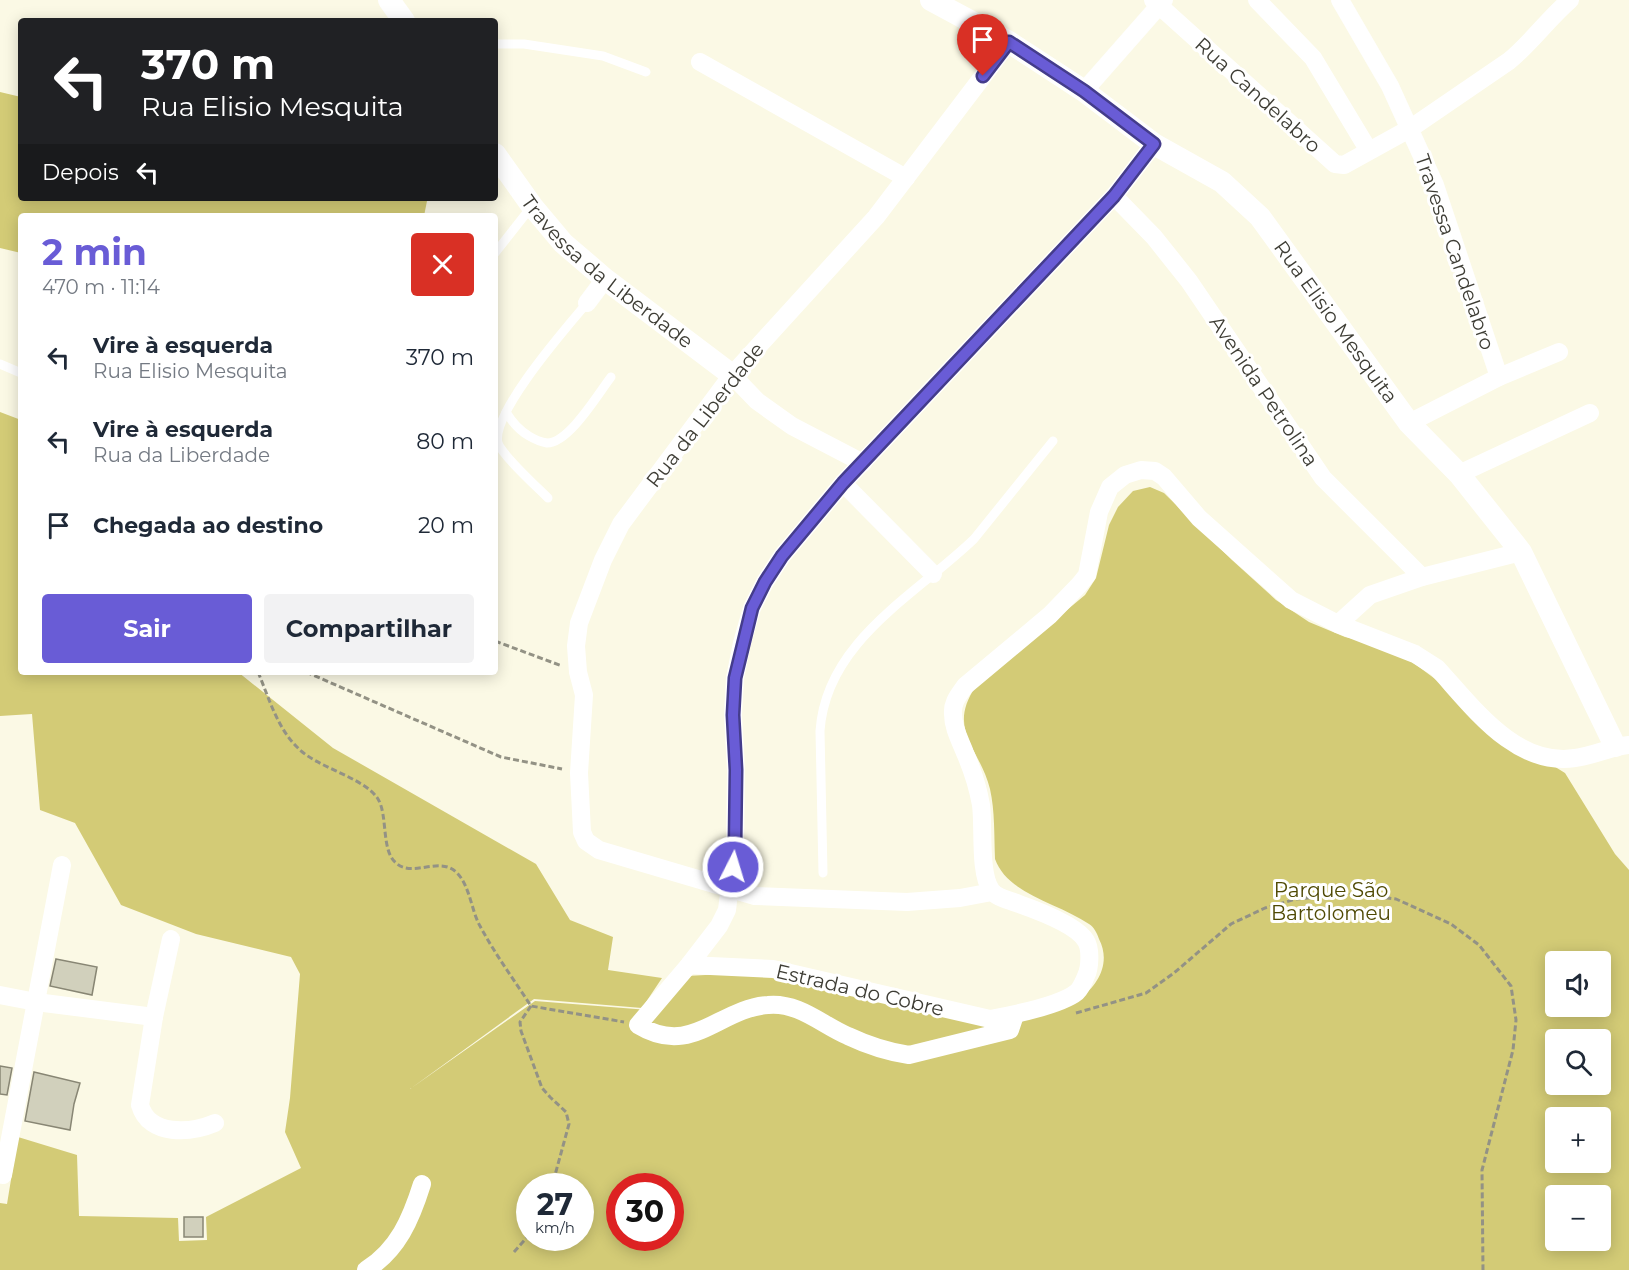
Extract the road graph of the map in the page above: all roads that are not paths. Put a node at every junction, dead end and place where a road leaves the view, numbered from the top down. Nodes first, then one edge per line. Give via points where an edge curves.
1 (389, 0) edge
2 (931, 0) edge
3 (1257, 0) edge
4 (1340, 0) edge
5 (1570, 0) edge
6 (1159, 2) edge
7 (402, 18) edge
8 (1009, 42) junction
9 (498, 44) edge
10 (700, 62) dead end
11 (646, 72) dead end
12 (1084, 91) junction
13 (1411, 128) junction
14 (1154, 144) junction
15 (1369, 151) junction
16 (498, 158) edge
17 (906, 178) junction
18 (1114, 196) junction
19 (532, 206) junction
20 (498, 248) edge
21 (605, 279) junction
22 (587, 303) joint
23 (1559, 352) dead end
24 (0, 364) edge
25 (18, 372) edge
26 (732, 375) junction
27 (611, 377) dead end
28 (1498, 377) junction
29 (506, 412) junction
30 (1590, 413) dead end
31 (1409, 423) junction
32 (1053, 441) dead end
33 (862, 464) junction
34 (1459, 474) junction
35 (843, 483) junction
36 (548, 498) dead end
37 (1521, 552) junction
38 (933, 574) junction
39 (1422, 577) junction
40 (1338, 624) junction
41 (1622, 746) edge
42 (62, 865) dead end
43 (822, 873) dead end
44 (730, 890) junction
45 (992, 892) junction
46 (171, 939) dead end
47 (688, 965) junction
48 (0, 995) edge
49 (36, 1002) junction
50 (1015, 1015) junction
51 (154, 1017) junction
52 (215, 1123) dead end
53 (3, 1175) dead end
54 (422, 1184) dead end
55 (366, 1270) edge

1 - 7 street
2 - 8 street, Rua Elisio Mesquita
3 - 15 street via 1313,58
4 - 13 street, Travessa Candelabro
5 - 13 street, Rua Candelabro via 1509,61
6 - 12 street
6 - 15 street, Rua Candelabro via 1335,164 1348,164
8 - 12 street, Rua Elisio Mesquita
8 - 17 street, Rua da Liberdade
9 - 11 lane via 603,56
10 - 17 street
12 - 14 street, Rua Elisio Mesquita
13 - 15 street, Rua Candelabro
13 - 28 street, Travessa Candelabro via 1436,185
14 - 18 street
14 - 31 street, Rua Elisio Mesquita via 1222,182 1260,217
16 - 19 street, Travessa da Liberdade
17 - 26 street, Rua da Liberdade via 876,217
18 - 33 street
18 - 39 street, Avenida Petrolina via 1189,281 1323,478
19 - 20 lane
19 - 21 street, Travessa da Liberdade via 563,243
21 - 22 street
21 - 26 street, Travessa da Liberdade
22 - 29 lane via 533,370
23 - 28 street
24 - 25 lane
26 - 33 street via 792,426
26 - 44 street, Rua da Liberdade via 621,524 579,623 576,646 585,695 579,773 586,842 599,850
27 - 29 lane via 559,440 547,443 535,439 522,432
28 - 31 street
29 - 36 lane via 498,444
30 - 34 street
31 - 34 street, Rua Elisio Mesquita
32 - 38 lane via 974,539
33 - 35 street
34 - 37 street, Rua Elisio Mesquita
35 - 38 street
35 - 44 street via 782,556 760,590 747,625 735,678 735,844
37 - 39 street
37 - 41 street, Rua Elisio Mesquita
38 - 43 lane via 866,634 835,675 821,713
39 - 40 street via 1370,595
40 - 41 street via 1401,648 1437,668 1498,733 1537,755 1576,758
40 - 45 street via 1291,600 1199,518 1155,471 1125,475 1110,487 1099,512 1087,575 1050,615 965,686 955,700 952,713 980,803 987,884
42 - 49 street
44 - 45 street via 783,898 907,902
44 - 47 street via 727,910
45 - 50 street via 1060,922 1079,932 1087,942 1087,974 1078,991
46 - 51 street
47 - 50 street, Estrada do Cobre via 773,969 990,1019
47 - 50 street, Estrada do Cobre via 638,1025 680,1036 705,1030 744,1010 785,1006 847,1036 894,1053 909,1054 1010,1030
48 - 49 street
49 - 51 street
49 - 53 street
51 - 52 street via 141,1095 143,1115 149,1122 169,1129 196,1129
54 - 55 street via 401,1234 388,1252

